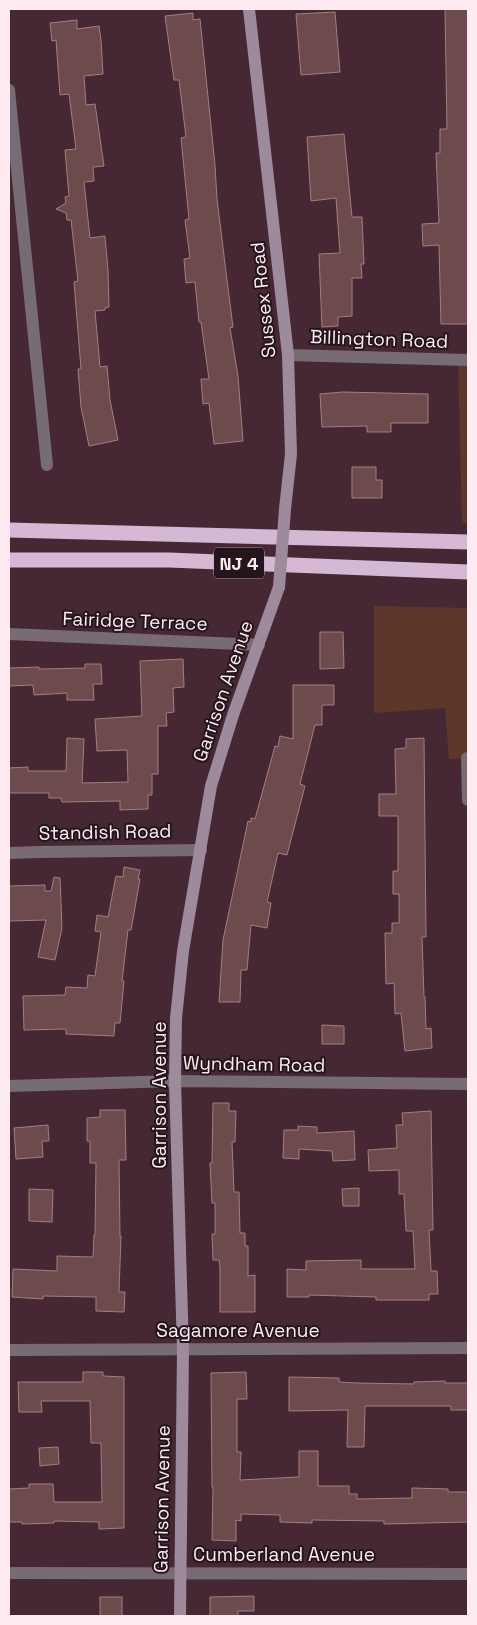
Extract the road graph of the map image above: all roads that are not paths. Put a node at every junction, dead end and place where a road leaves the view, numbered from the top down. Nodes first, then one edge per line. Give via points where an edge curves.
1 (249, 9) edge
2 (9, 90) edge
3 (288, 355) junction
4 (468, 360) edge
5 (47, 465) dead end
6 (9, 530) edge
7 (468, 542) edge
8 (9, 560) edge
9 (468, 572) edge
10 (279, 587) joint
11 (9, 634) edge
12 (259, 645) junction
13 (468, 758) edge
14 (468, 800) edge
15 (201, 850) junction
16 (9, 853) edge
17 (175, 1082) junction
18 (468, 1084) edge
19 (9, 1086) edge
20 (468, 1348) edge
21 (9, 1350) edge
22 (183, 1350) junction
23 (9, 1572) edge
24 (180, 1572) junction
25 (468, 1574) edge
26 (180, 1616) edge

1 - 3 street, Sussex Road
2 - 5 street
3 - 4 street, Billington Road
3 - 10 street, Sussex Road, bridge via 291,454
6 - 7 highway, NJ 4
8 - 9 highway, NJ 4 via 169,560
10 - 12 street, Garrison Avenue
11 - 12 street, Fairidge Terrace
12 - 15 street, Garrison Avenue via 231,719 211,786
13 - 14 street
15 - 16 street, Standish Road
15 - 17 street, Garrison Avenue via 182,950
17 - 18 street, Wyndham Road
17 - 19 street, Wyndham Road
17 - 22 street, Garrison Avenue
20 - 22 street, Sagamore Avenue
21 - 22 street, Sagamore Avenue
22 - 24 street, Garrison Avenue
23 - 24 street, Cumberland Avenue
24 - 25 street, Cumberland Avenue
24 - 26 street, Garrison Avenue

